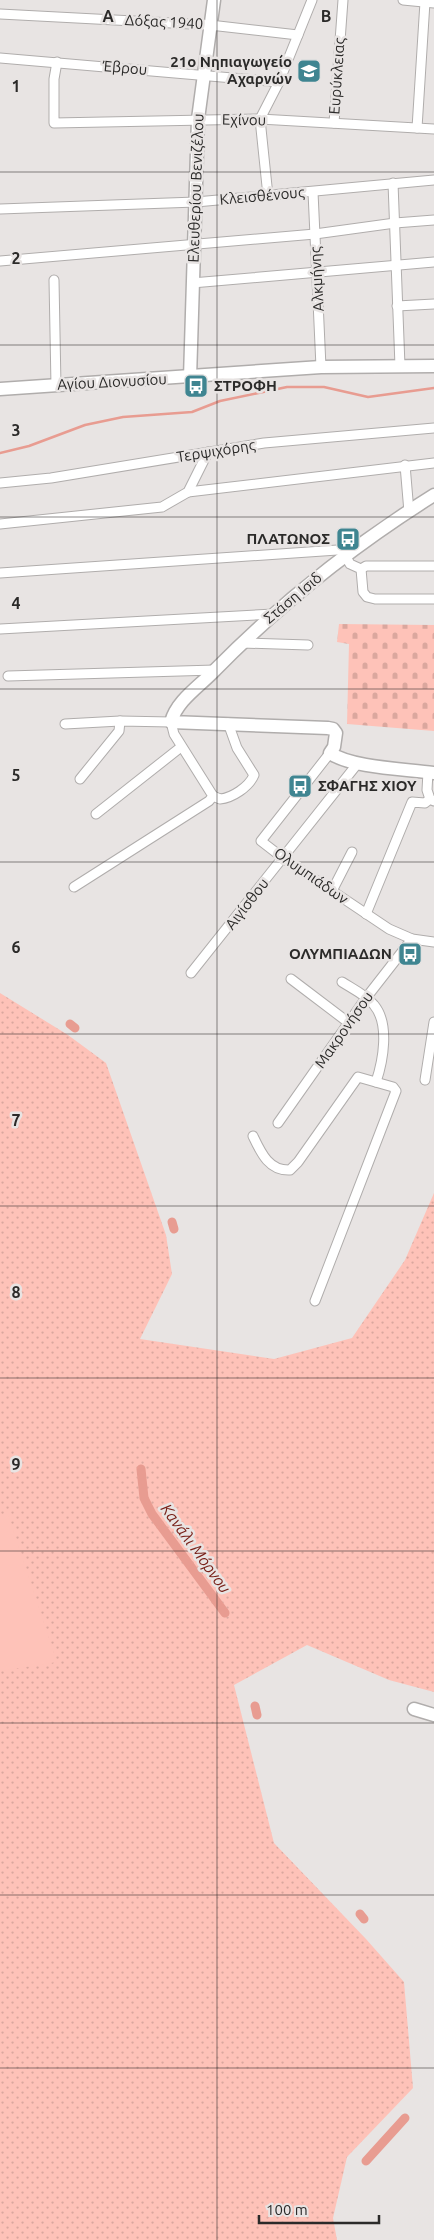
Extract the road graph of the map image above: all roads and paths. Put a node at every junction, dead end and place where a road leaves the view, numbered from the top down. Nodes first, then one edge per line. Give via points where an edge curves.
1 (214, 0) edge
2 (312, 0) edge
3 (343, 0) edge
4 (404, 0) edge
5 (430, 2) edge
6 (0, 14) edge
7 (210, 25) junction
8 (298, 35) junction
9 (0, 58) edge
10 (57, 62) junction
11 (203, 74) junction
12 (279, 82) junction
13 (198, 119) junction
14 (260, 119) junction
15 (334, 123) junction
16 (417, 128) junction
17 (434, 129) edge
18 (434, 180) edge
19 (393, 183) junction
20 (312, 192) junction
21 (268, 196) junction
22 (196, 202) junction
23 (0, 209) edge
24 (434, 220) edge
25 (395, 223) junction
26 (315, 234) junction
27 (194, 245) junction
28 (0, 261) edge
29 (434, 262) edge
30 (396, 265) junction
31 (317, 274) junction
32 (54, 280) dead end
33 (192, 283) junction
34 (434, 304) edge
35 (397, 306) junction
36 (400, 366) junction
37 (434, 366) edge
38 (321, 367) junction
39 (190, 378) junction
40 (56, 386) junction
41 (0, 389) edge
42 (434, 428) edge
43 (208, 452) junction
44 (434, 463) edge
45 (404, 465) junction
46 (0, 483) edge
47 (188, 492) junction
48 (430, 501) edge
49 (409, 512) junction
50 (0, 524) edge
51 (349, 552) junction
52 (434, 566) edge
53 (360, 569) junction
54 (0, 573) edge
55 (434, 599) edge
56 (274, 614) junction
57 (0, 629) edge
58 (242, 643) junction
59 (308, 645) dead end
60 (215, 670) junction
61 (8, 676) dead end
62 (120, 721) junction
63 (171, 722) junction
64 (228, 723) junction
65 (64, 724) dead end
66 (181, 747) junction
67 (330, 753) junction
68 (358, 763) junction
69 (431, 772) edge
70 (80, 779) dead end
71 (213, 796) junction
72 (432, 800) edge
73 (96, 814) dead end
74 (352, 852) dead end
75 (283, 858) junction
76 (74, 887) dead end
77 (332, 891) junction
78 (366, 914) junction
79 (412, 939) junction
80 (434, 942) edge
81 (191, 973) dead end
82 (291, 979) dead end
83 (342, 982) dead end
84 (366, 998) junction
85 (434, 1022) edge
86 (349, 1023) junction
87 (425, 1080) dead end
88 (376, 1082) junction
89 (278, 1123) dead end
90 (253, 1136) dead end
91 (315, 1301) dead end
92 (414, 1709) dead end
93 (434, 1715) edge

1 - 7 street, Ελευθερίου Βενιζέλου
2 - 8 street
3 - 15 street, Ευρύκλειας
4 - 5 street
5 - 16 street
6 - 7 street, Δόξας 1940
7 - 8 street, Δόξας 1940
7 - 11 street, Ελευθερίου Βενιζέλου
8 - 12 street
9 - 10 street, Έβρου
10 - 11 street, Έβρου
10 - 13 street, Εχίνου via 54,123
11 - 12 street, Έβρου
11 - 13 street, Ελευθερίου Βενιζέλου
12 - 14 street
13 - 14 street, Εχίνου
13 - 22 street, Ελευθερίου Βενιζέλου
14 - 15 street, Εχίνου
14 - 21 street
15 - 16 street, Εχίνου
16 - 17 street, Εχίνου
18 - 19 street, Κλεισθένους
19 - 20 street, Κλεισθένους
19 - 25 street
20 - 21 street, Κλεισθένους
20 - 26 street, Αλκμήνης
21 - 22 street, Κλεισθένους
22 - 23 street, Κλεισθένους
22 - 27 street, Ελευθερίου Βενιζέλου
24 - 25 street
25 - 26 street
25 - 30 street
26 - 27 street
26 - 31 street, Αλκμήνης
27 - 28 street
27 - 33 street, Ελευθερίου Βενιζέλου
29 - 30 street
30 - 31 street
30 - 35 street
31 - 33 street
31 - 38 street, Αλκμήνης
32 - 40 street
33 - 39 street, Ελευθερίου Βενιζέλου
34 - 35 street
35 - 36 street
36 - 37 street, Αγίου Διονυσίου
36 - 38 street, Αγίου Διονυσίου
38 - 39 street, Αγίου Διονυσίου
39 - 40 street, Αγίου Διονυσίου
40 - 41 street, Αγίου Διονυσίου
42 - 43 street, Τερψιχόρης via 294,440
43 - 46 street, Τερψιχόρης via 51,478
43 - 47 street
44 - 45 street
45 - 47 street
45 - 49 street
47 - 50 street via 162,507
48 - 49 street, Στάση Ισιδ
49 - 51 street, Στάση Ισιδ
51 - 53 street via 350,564
51 - 54 street
51 - 56 street, Στάση Ισιδ
52 - 53 street via 366,566
53 - 55 street via 366,597 375,600
56 - 57 street
56 - 58 street, Στάση Ισιδ
58 - 59 street
58 - 60 street, Στάση Ισιδ
60 - 61 street
60 - 63 street, Στάση Ισιδ via 177,708
62 - 63 street
62 - 65 street
62 - 70 street via 119,731
63 - 64 street
63 - 66 street
64 - 67 street via 333,729 336,733
64 - 71 street via 237,748 254,775 233,795 220,799
66 - 71 street
66 - 73 street
67 - 68 street
67 - 75 street, Ολυμπιάδων via 261,841
68 - 69 street
68 - 75 street, Αιγίσθου
69 - 72 street via 427,790
71 - 76 street via 210,801
72 - 78 street via 412,802
74 - 77 street
75 - 77 street, Ολυμπιάδων
75 - 81 street, Αιγίσθου
77 - 78 street, Ολυμπιάδων
78 - 79 street, Ολυμπιάδων
79 - 80 street, Ολυμπιάδων
79 - 84 street, Μακρονήσου
82 - 86 street
83 - 84 street
84 - 86 street, Μακρονήσου
84 - 88 street via 376,1006 382,1027 384,1048
85 - 87 street
86 - 89 street, Μακρονήσου
88 - 90 street via 358,1077 290,1170 273,1167
88 - 91 street via 396,1091
92 - 93 street

